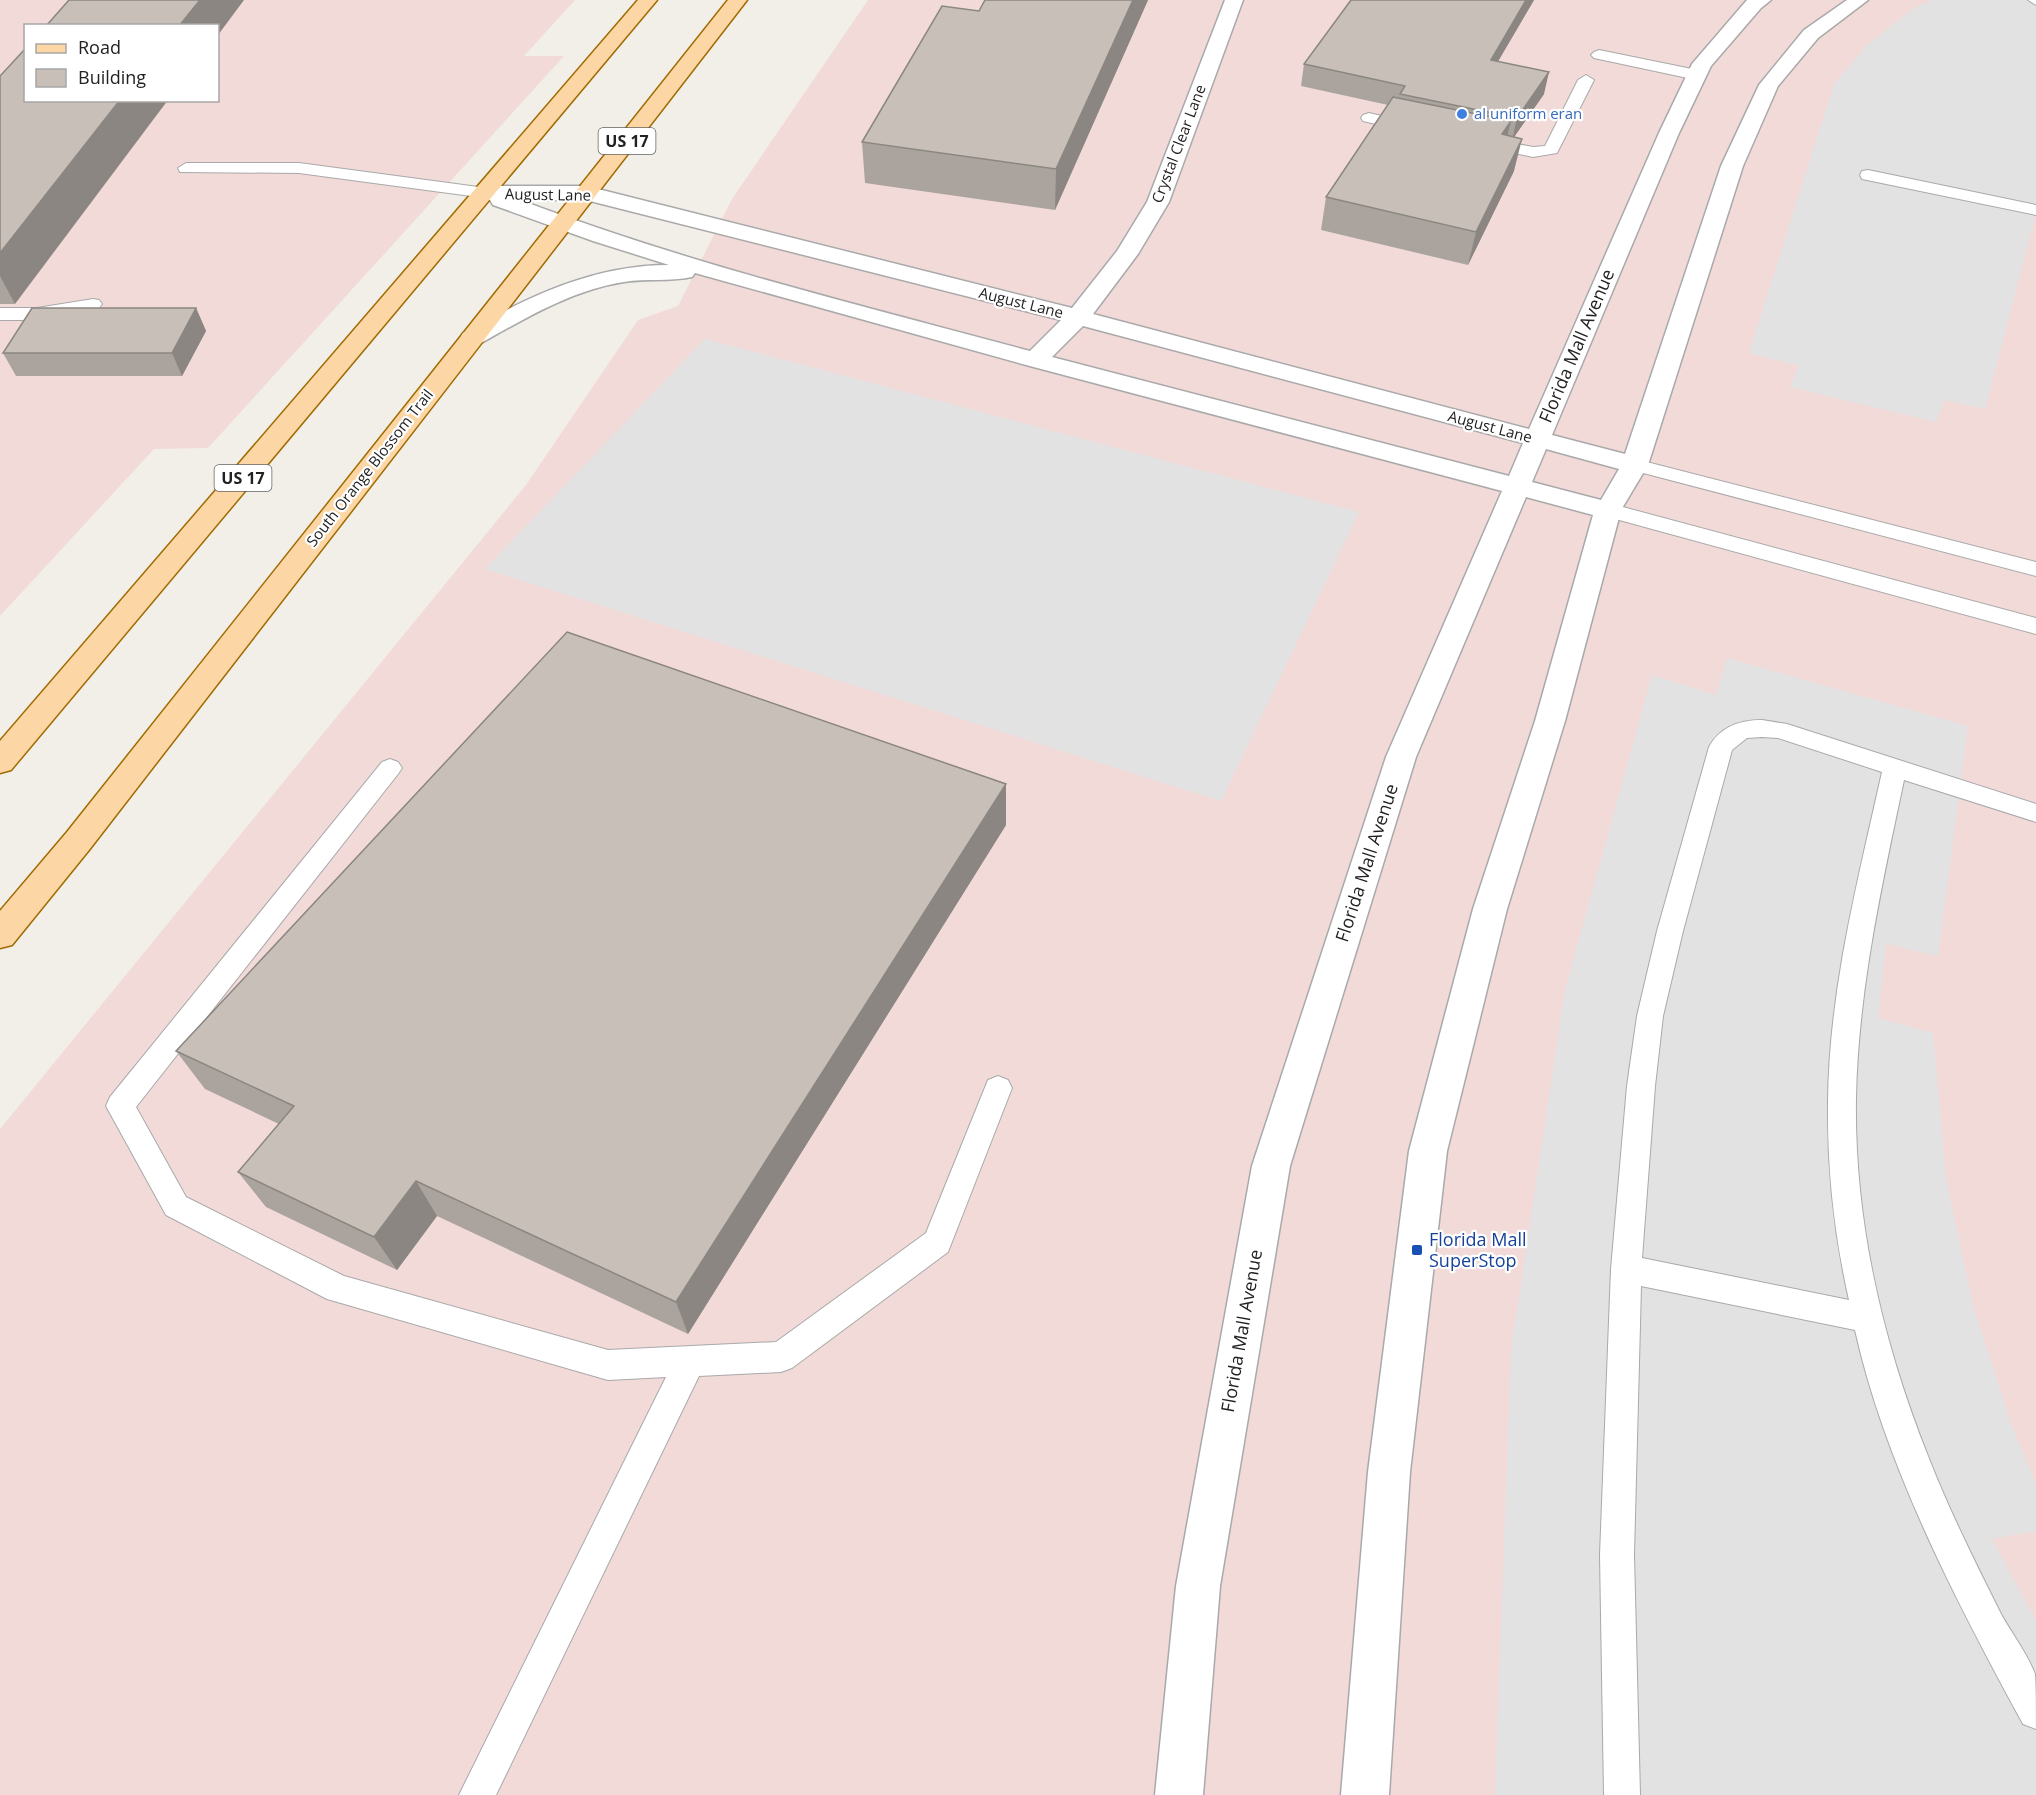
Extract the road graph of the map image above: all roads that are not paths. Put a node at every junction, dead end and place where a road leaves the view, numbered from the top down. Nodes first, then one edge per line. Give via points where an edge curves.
1 (648, 0) edge
2 (738, 0) edge
3 (1234, 0) edge
4 (1762, 0) edge
5 (1859, 0) edge
6 (1599, 55) dead end
7 (1697, 75) junction
8 (1586, 80) dead end
9 (1369, 118) dead end
10 (1428, 130) edge
11 (1474, 140) edge
12 (186, 168) dead end
13 (1868, 175) dead end
14 (586, 193) junction
15 (486, 194) junction
16 (2036, 210) edge
17 (562, 224) junction
18 (722, 273) junction
19 (93, 304) dead end
20 (0, 314) edge
21 (1078, 317) junction
22 (472, 338) junction
23 (1035, 360) junction
24 (1537, 440) junction
25 (1635, 465) junction
26 (1516, 486) junction
27 (1608, 510) junction
28 (2036, 569) edge
29 (2036, 626) edge
30 (0, 762) edge
31 (390, 768) dead end
32 (1895, 768) junction
33 (2036, 813) edge
34 (0, 935) edge
35 (998, 1088) dead end
36 (1626, 1269) junction
37 (1867, 1318) junction
38 (690, 1362) junction
39 (2031, 1691) edge
40 (477, 1795) edge
41 (1179, 1795) edge
42 (1365, 1795) edge
43 (1622, 1795) edge

1 - 15 main road
2 - 14 main road, South Orange Blossom Trail / US 17
3 - 21 street, Crystal Clear Lane via 1158,202 1127,254
4 - 7 street, Florida Mall Avenue via 1754,4
5 - 25 street via 1811,34 1768,85 1732,166
6 - 7 lane
7 - 24 street, Florida Mall Avenue
8 - 11 lane via 1551,150 1533,152
9 - 10 lane
12 - 15 lane via 298,168
13 - 16 lane
14 - 15 street, August Lane
14 - 17 main road, South Orange Blossom Trail / US 17
14 - 21 street, August Lane
15 - 17 street, August Lane
15 - 30 main road, US 17
17 - 18 street, August Lane
17 - 22 main road, South Orange Blossom Trail / US 17
18 - 22 street via 658,270 594,279 530,306
18 - 23 street, August Lane
19 - 20 lane via 37,314
21 - 23 street, Crystal Clear Lane
21 - 24 street, August Lane
22 - 34 main road, South Orange Blossom Trail / US 17
23 - 26 street, August Lane
24 - 25 street, August Lane
24 - 26 street, Florida Mall Avenue
25 - 27 street
25 - 28 lane
26 - 27 street, August Lane
26 - 41 street, Florida Mall Avenue via 1401,757 1272,1166 1198,1586
27 - 29 lane
27 - 42 street via 1550,721 1490,909 1428,1151 1389,1472
31 - 38 lane via 120,1106 176,1206 338,1289 608,1365
32 - 33 lane
32 - 36 lane via 1779,730 1743,730 1729,736 1721,747 1689,856 1650,1016
32 - 37 lane via 1852,980 1842,1100 1845,1193 1852,1252
35 - 38 lane via 937,1242 781,1357
36 - 37 lane
36 - 43 lane via 1617,1555
37 - 39 lane via 1922,1485 1963,1575
38 - 40 lane

